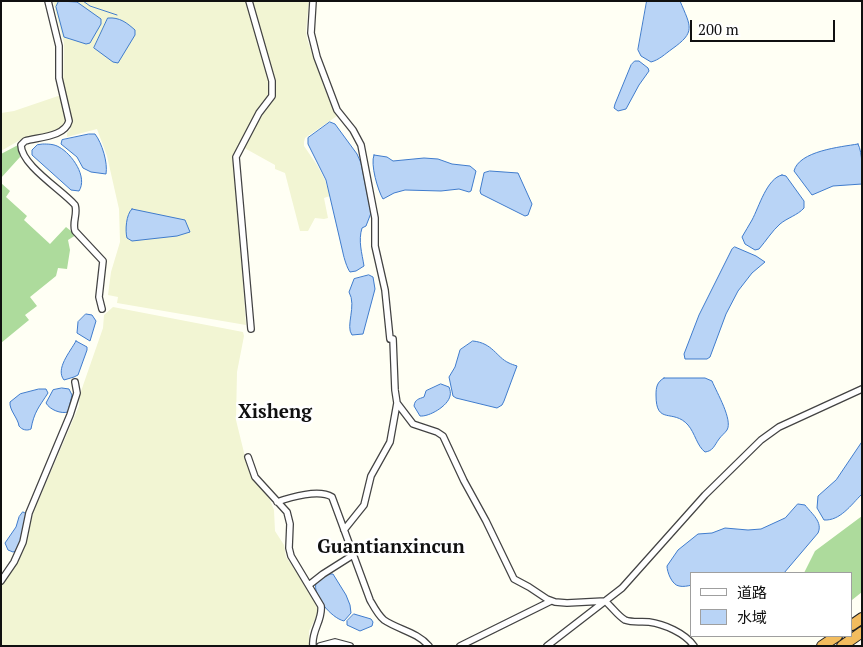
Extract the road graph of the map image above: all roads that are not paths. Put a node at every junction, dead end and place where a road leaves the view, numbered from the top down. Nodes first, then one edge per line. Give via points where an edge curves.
1 (48, 1) edge
2 (249, 1) edge
3 (313, 1) edge
4 (102, 309) dead end
5 (251, 329) dead end
6 (75, 382) dead end
7 (862, 389) edge
8 (398, 403) junction
9 (248, 457) dead end
10 (277, 502) junction
11 (344, 530) junction
12 (353, 555) junction
13 (1, 580) edge
14 (308, 585) junction
15 (551, 601) junction
16 (605, 601) junction
17 (862, 632) edge
18 (836, 637) edge
19 (313, 646) edge
20 (320, 646) edge
21 (350, 646) edge
22 (429, 646) edge
23 (460, 646) edge
24 (547, 646) edge
25 (694, 646) edge
26 (822, 646) edge
27 (842, 646) edge

1 - 4 street via 59,46 59,78 69,121 62,131 24,141 21,152 75,205 75,231 103,261 99,296
2 - 5 street via 273,93 236,157
3 - 8 street via 311,33 316,57 337,110 361,144 375,218 375,246 385,290
6 - 13 street via 77,393 70,415 29,513 23,542
7 - 16 street via 780,427 761,440 705,494 622,588
8 - 11 street via 390,442 370,476 364,505
8 - 15 street via 413,424 443,436 514,579
9 - 10 street via 253,474
10 - 11 street via 309,494 331,496
10 - 14 street via 288,512 290,556
11 - 12 street
12 - 14 street
12 - 22 street via 370,600 381,617 421,638
14 - 19 street via 322,612
15 - 16 street
15 - 23 street
16 - 24 street
16 - 25 street via 623,619 658,624 682,635
17 - 27 highway
18 - 26 highway
20 - 21 street via 335,642

